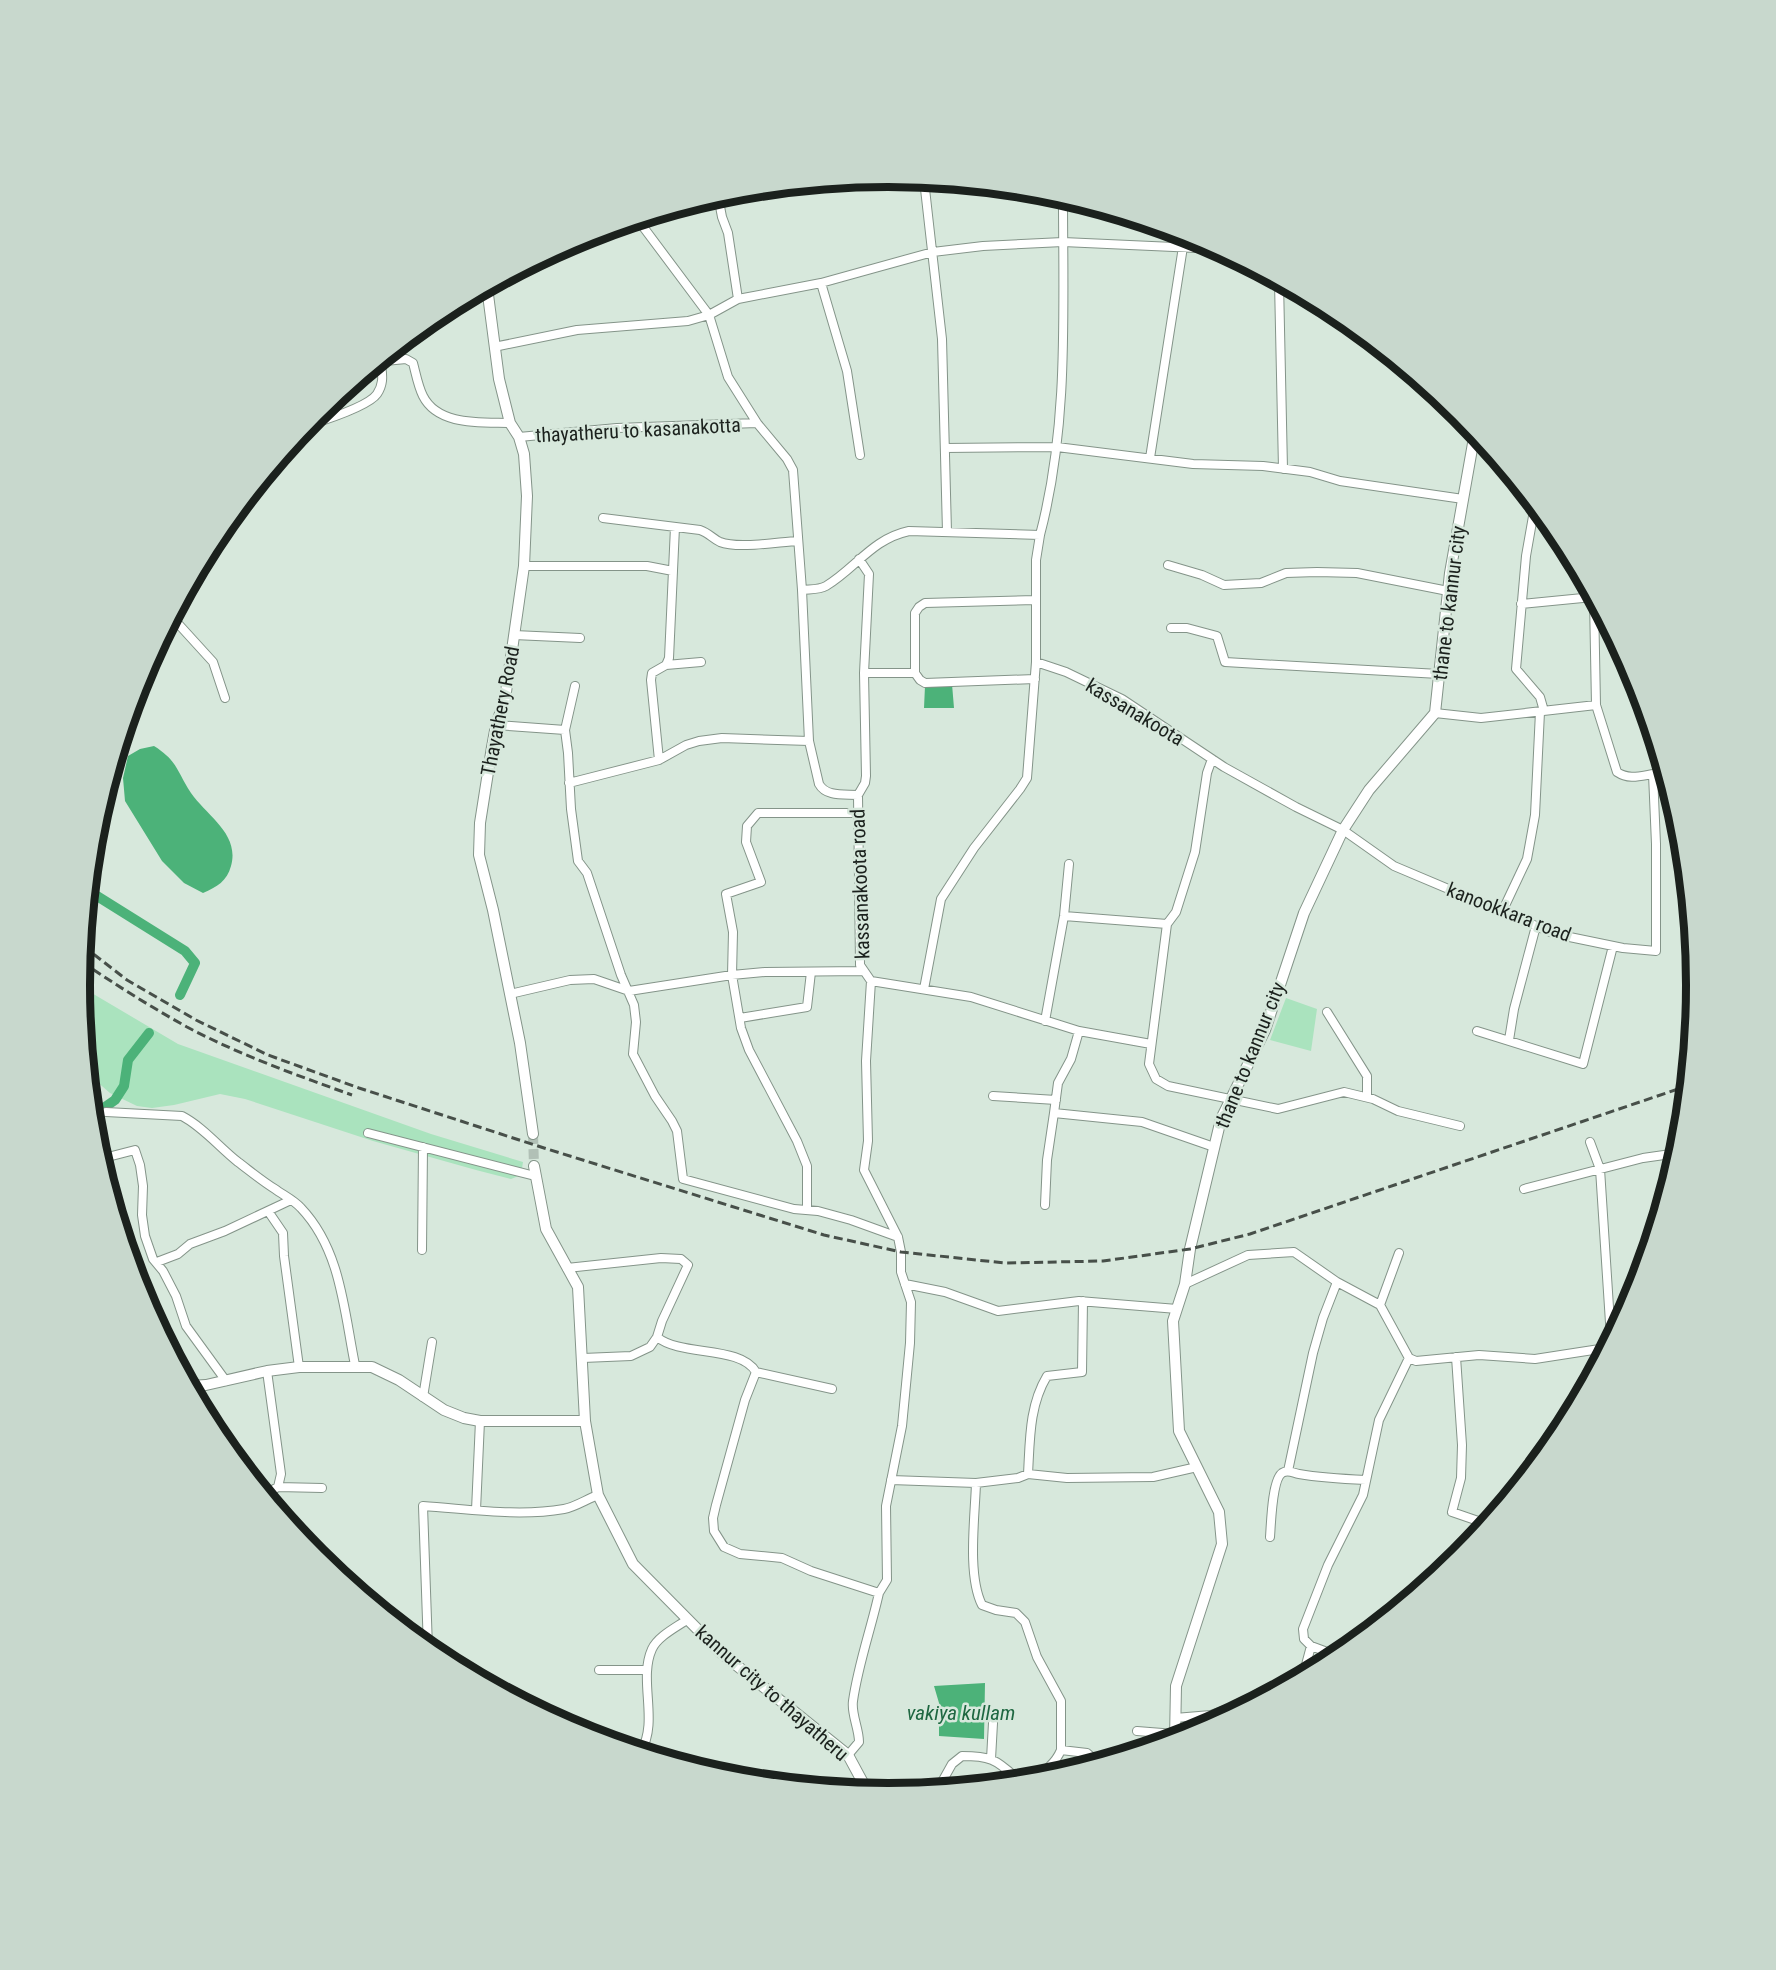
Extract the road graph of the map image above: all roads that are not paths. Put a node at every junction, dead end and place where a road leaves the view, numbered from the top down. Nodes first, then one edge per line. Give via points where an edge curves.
1 (925, 188) edge
2 (720, 205) edge
3 (1063, 206) edge
4 (642, 226) edge
5 (1063, 242) junction
6 (1182, 246) junction
7 (1190, 247) edge
8 (933, 252) junction
9 (821, 283) junction
10 (1279, 290) edge
11 (488, 295) edge
12 (738, 299) junction
13 (709, 315) junction
14 (494, 346) junction
15 (392, 360) edge
16 (381, 369) edge
17 (326, 419) edge
18 (510, 423) junction
19 (757, 423) junction
20 (519, 437) junction
21 (1473, 443) edge
22 (1057, 447) junction
23 (945, 448) junction
24 (860, 455) dead end
25 (1150, 458) junction
26 (1283, 469) junction
27 (1463, 499) junction
28 (1533, 516) edge
29 (603, 518) dead end
30 (675, 527) junction
31 (947, 532) junction
32 (1040, 535) junction
33 (798, 541) junction
34 (859, 559) junction
35 (1168, 565) dead end
36 (524, 566) junction
37 (674, 571) junction
38 (802, 590) junction
39 (1448, 591) junction
40 (1035, 600) junction
41 (1586, 600) edge
42 (1521, 604) junction
43 (1594, 614) edge
44 (177, 623) edge
45 (1171, 628) dead end
46 (514, 635) junction
47 (580, 638) dead end
48 (701, 662) dead end
49 (1036, 662) junction
50 (666, 665) junction
51 (915, 673) junction
52 (864, 674) junction
53 (1439, 674) junction
54 (1035, 679) junction
55 (575, 686) dead end
56 (225, 698) dead end
57 (1596, 705) junction
58 (1542, 712) junction
59 (1435, 713) junction
60 (496, 725) junction
61 (565, 730) junction
62 (809, 741) junction
63 (1212, 759) junction
64 (658, 760) junction
65 (1653, 774) junction
66 (1658, 774) edge
67 (569, 783) junction
68 (858, 795) junction
69 (858, 813) junction
70 (1342, 830) junction
71 (1069, 864) dead end
72 (1502, 912) junction
73 (1064, 916) junction
74 (1167, 924) junction
75 (1536, 926) junction
76 (1612, 946) junction
77 (864, 971) junction
78 (811, 972) junction
79 (732, 975) junction
80 (871, 981) junction
81 (924, 989) junction
82 (628, 991) junction
83 (510, 994) junction
84 (1327, 1012) dead end
85 (740, 1018) junction
86 (1045, 1021) junction
87 (1079, 1031) junction
88 (1477, 1031) dead end
89 (1509, 1040) junction
90 (1151, 1044) junction
91 (993, 1096) dead end
92 (1367, 1097) junction
93 (1231, 1099) junction
94 (1056, 1100) junction
95 (106, 1113) dead end
96 (1054, 1113) junction
97 (1460, 1126) dead end
98 (368, 1133) dead end
99 (533, 1134) tunnel mouth
100 (1590, 1142) dead end
101 (423, 1147) junction
102 (1214, 1147) junction
103 (1668, 1154) edge
104 (109, 1157) edge
105 (1600, 1168) junction
106 (535, 1171) joint
107 (1524, 1189) dead end
108 (291, 1200) junction
109 (1045, 1205) dead end
110 (807, 1210) junction
111 (268, 1211) junction
112 (898, 1237) junction
113 (422, 1250) dead end
114 (1399, 1253) dead end
115 (158, 1262) junction
116 (567, 1268) junction
117 (1338, 1282) junction
118 (905, 1284) junction
119 (1185, 1284) junction
120 (1083, 1301) junction
121 (1380, 1305) junction
122 (1177, 1309) junction
123 (1610, 1324) edge
124 (657, 1337) junction
125 (432, 1342) dead end
126 (1598, 1349) edge
127 (1456, 1357) junction
128 (583, 1358) junction
129 (1409, 1358) junction
130 (355, 1365) junction
131 (299, 1366) junction
132 (267, 1371) junction
133 (756, 1372) junction
134 (226, 1381) junction
135 (198, 1385) edge
136 (832, 1389) dead end
137 (423, 1397) junction
138 (480, 1421) junction
139 (585, 1422) junction
140 (1197, 1467) junction
141 (1288, 1471) junction
142 (1028, 1474) junction
143 (891, 1480) junction
144 (1366, 1480) junction
145 (976, 1484) junction
146 (278, 1486) junction
147 (322, 1488) dead end
148 (271, 1490) edge
149 (598, 1495) junction
150 (476, 1510) junction
151 (1478, 1521) edge
152 (1270, 1538) dead end
153 (879, 1593) junction
154 (688, 1619) junction
155 (428, 1636) edge
156 (1311, 1646) junction
157 (1327, 1652) edge
158 (1306, 1664) edge
159 (599, 1670) dead end
160 (647, 1670) junction
161 (1209, 1715) edge
162 (1175, 1718) junction
163 (993, 1723) dead end
164 (1175, 1729) edge
165 (1137, 1731) dead end
166 (1162, 1734) edge
167 (644, 1745) edge
168 (1061, 1750) junction
169 (848, 1755) junction
170 (1091, 1757) edge
171 (991, 1759) junction
172 (1048, 1767) edge
173 (1007, 1774) edge
174 (942, 1781) edge
175 (863, 1782) edge

1 - 8 street
2 - 12 street
3 - 5 street
4 - 13 street, kassanakoota road
5 - 6 street
5 - 8 street
5 - 22 street via 1064,323
6 - 7 street
6 - 25 street
8 - 9 street
8 - 23 street via 942,339
9 - 12 street
9 - 24 street via 847,371
10 - 26 street
11 - 14 street, Thayathery Road
12 - 13 street
13 - 14 street via 673,323 577,330
13 - 19 street, kassanakoota road via 728,377
14 - 18 street, Thayathery Road
15 - 18 street via 406,359 413,363 423,396 431,407 447,417
16 - 17 street via 383,379 376,396
18 - 20 street, Thayathery Road
19 - 20 street, thayatheru to kasanakotta via 617,428
19 - 33 street, kassanakoota road via 793,470
20 - 36 street, Thayathery Road via 526,496
21 - 27 street, thane to kannur city
22 - 23 street
22 - 25 street
22 - 32 street
23 - 31 street
25 - 26 street
26 - 27 street
27 - 39 street, thane to kannur city
28 - 42 street
29 - 30 street
30 - 33 street via 700,530 718,542 734,545
30 - 37 street
31 - 32 street
31 - 34 street via 909,531 893,535
32 - 40 street
33 - 38 street, kassanakoota road
34 - 38 street via 825,587
34 - 52 street via 869,574
35 - 39 street via 1224,585 1261,583 1286,573 1357,573
36 - 37 street via 647,566
36 - 46 street, Thayathery Road
37 - 50 street
38 - 62 street, kassanakoota road
39 - 53 street, thane to kannur city
40 - 49 street
40 - 51 street via 925,603 915,613
41 - 42 street
42 - 58 street via 1516,669 1540,697
43 - 57 street
44 - 56 street via 213,662
45 - 53 street via 1217,636 1225,662
46 - 47 street
46 - 60 street, Thayathery Road via 505,699
48 - 50 street
49 - 54 street
49 - 63 street, kassanakoota via 1122,699
50 - 64 street via 652,673 651,680
51 - 52 street
51 - 54 street via 925,682
52 - 68 street via 866,776
53 - 59 street, thane to kannur city
54 - 81 street via 1027,778 941,899
55 - 61 street
57 - 58 street
57 - 65 street via 1617,772 1635,777
58 - 59 street via 1480,718
58 - 72 street via 1535,815 1527,859
59 - 70 street, thane to kannur city via 1369,790
60 - 61 street
60 - 83 street, Thayathery Road via 480,823 479,855
61 - 67 street
62 - 64 street via 722,738 686,745
62 - 68 street, kassanakoota road via 822,790
63 - 70 street, kassanakoota
63 - 74 street via 1195,852 1176,912
64 - 67 street
65 - 66 street
65 - 76 street, kanookkara road via 1656,951
67 - 82 street via 578,861 587,873
68 - 69 street, kassanakoota road
69 - 77 street, kassanakoota road via 860,965
69 - 79 street via 758,813 747,826 746,842 761,882 726,894 733,932
70 - 72 street, kanookkara road via 1394,866
70 - 93 street, thane to kannur city via 1304,913 1265,1030
71 - 73 street
72 - 75 street, kanookkara road
73 - 74 street
73 - 86 street
74 - 90 street
75 - 76 street, kanookkara road
75 - 89 street
76 - 89 street via 1583,1064
77 - 78 street
77 - 80 street, kassanakoota road
78 - 79 street
78 - 85 street via 807,1007
79 - 82 street
79 - 85 street
80 - 81 street, kassanakoota road
80 - 112 street via 864,1170
81 - 86 street, kassanakoota road via 972,997
82 - 83 street via 594,979 570,980
82 - 110 street via 636,1022 633,1054 677,1131 683,1179
83 - 99 street, Thayathery Road
84 - 92 street via 1367,1076
85 - 110 street via 749,1050 807,1166
86 - 87 street, kassanakoota road
87 - 90 street, kassanakoota road
87 - 94 street via 1058,1083
88 - 89 street
90 - 93 street via 1149,1064 1156,1079 1168,1086
91 - 94 street
92 - 93 street via 1344,1092 1278,1109
92 - 97 street via 1398,1111
93 - 102 street, thane to kannur city
94 - 96 street
95 - 108 street via 182,1116
96 - 102 street via 1142,1122
96 - 109 street
98 - 101 street
100 - 105 street
101 - 106 street
101 - 113 street
102 - 119 street, thane to kannur city
103 - 105 street
104 - 115 street via 135,1150 143,1186 145,1236 153,1259
105 - 107 street
105 - 123 street
106 - 116 street, kannur city to thayatheru via 546,1229
108 - 111 street
108 - 130 street via 318,1228 334,1263
110 - 112 street
111 - 115 street
111 - 131 street via 285,1238
112 - 118 street via 900,1272
114 - 121 street
115 - 134 street via 186,1326
116 - 124 street via 681,1259 688,1265
116 - 128 street, kannur city to thayatheru via 578,1287
117 - 119 street via 1290,1251 1248,1255
117 - 121 street
117 - 141 street via 1313,1353
118 - 120 street via 945,1292 998,1311
118 - 143 street via 911,1302 910,1343 902,1426
119 - 122 street, thane to kannur city
120 - 122 street
120 - 142 street via 1082,1372 1047,1376 1041,1387 1034,1406
121 - 129 street
122 - 140 street, thane to kannur city via 1173,1321 1179,1431
124 - 128 street via 650,1347 631,1356
124 - 133 street via 682,1348 744,1360
125 - 137 street
126 - 127 street via 1535,1359
127 - 129 street via 1416,1361
127 - 151 street via 1462,1445 1461,1478 1452,1512
128 - 139 street, kannur city to thayatheru
129 - 144 street via 1379,1420
130 - 131 street
130 - 137 street via 372,1366
131 - 132 street
132 - 134 street
132 - 146 street via 281,1474
133 - 136 street
133 - 153 street via 713,1518 717,1538 724,1547 740,1554 782,1558
134 - 135 street
137 - 138 street via 444,1410
138 - 139 street
138 - 150 street
139 - 149 street, kannur city to thayatheru
140 - 142 street via 1153,1477 1067,1478
140 - 162 street, thane to kannur city via 1220,1512 1222,1544 1176,1686
141 - 144 street
141 - 152 street via 1277,1478
142 - 145 street
143 - 145 street
143 - 153 street via 886,1506 887,1580
144 - 156 street via 1363,1495 1328,1564 1303,1629
145 - 168 street via 974,1563 978,1596 982,1605 1016,1613 1025,1622 1037,1658 1061,1701
146 - 147 street
146 - 148 street
149 - 150 street via 566,1509
149 - 154 street, kannur city to thayatheru via 633,1564
150 - 155 street via 423,1506
153 - 169 street via 853,1701 859,1742
154 - 160 street via 652,1648
154 - 169 street, kannur city to thayatheru via 720,1652
156 - 157 street
156 - 158 street
159 - 160 street
160 - 167 street
161 - 162 street
162 - 164 street, thane to kannur city
163 - 171 street
165 - 166 street
168 - 170 street
168 - 172 street
169 - 175 street, kannur city to thayatheru
171 - 173 street via 1000,1762
171 - 174 street via 957,1758

